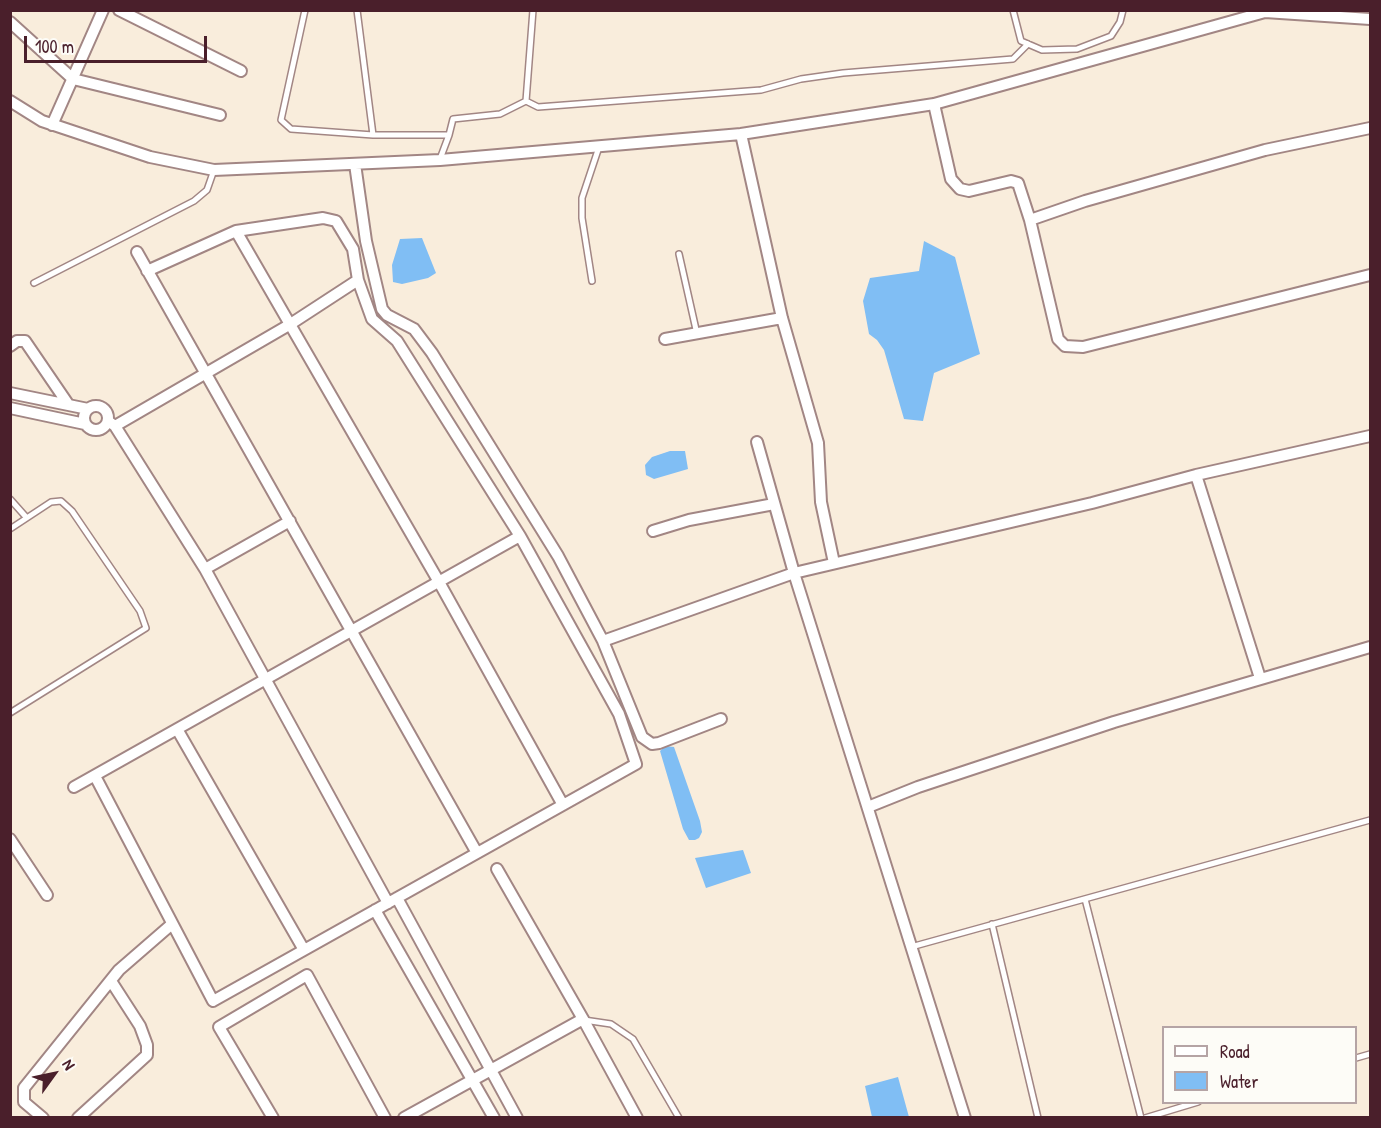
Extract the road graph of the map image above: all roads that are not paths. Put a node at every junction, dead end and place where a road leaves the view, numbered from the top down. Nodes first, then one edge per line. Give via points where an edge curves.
1 (103, 10) edge
2 (119, 10) edge
3 (305, 10) edge
4 (357, 10) edge
5 (532, 10) edge
6 (1013, 10) edge
7 (1123, 10) edge
8 (1265, 11) edge
9 (1371, 19) edge
10 (10, 22) edge
11 (1028, 44) junction
12 (242, 71) dead end
13 (73, 79) junction
14 (10, 101) edge
15 (526, 101) junction
16 (934, 104) junction
17 (220, 115) dead end
18 (52, 125) junction
19 (1371, 128) edge
20 (741, 134) junction
21 (373, 135) junction
22 (449, 135) junction
23 (599, 147) junction
24 (440, 160) junction
25 (355, 164) junction
26 (214, 170) junction
27 (1030, 220) junction
28 (236, 231) junction
29 (137, 252) dead end
30 (679, 254) dead end
31 (147, 271) junction
32 (1371, 275) edge
33 (358, 280) junction
34 (592, 281) dead end
35 (34, 283) dead end
36 (782, 318) junction
37 (289, 325) junction
38 (697, 334) junction
39 (665, 339) dead end
40 (10, 345) edge
41 (204, 372) junction
42 (10, 393) edge
43 (68, 404) junction
44 (10, 408) edge
45 (88, 409) junction
46 (111, 423) junction
47 (86, 424) junction
48 (1371, 436) edge
49 (757, 442) dead end
50 (1196, 475) junction
51 (10, 499) edge
52 (774, 504) junction
53 (26, 517) junction
54 (290, 521) junction
55 (10, 529) edge
56 (653, 531) dead end
57 (519, 536) junction
58 (834, 563) junction
59 (205, 569) junction
60 (794, 573) junction
61 (439, 582) junction
62 (352, 631) junction
63 (603, 642) junction
64 (1371, 647) edge
65 (1260, 678) junction
66 (267, 679) junction
67 (10, 714) edge
68 (721, 718) dead end
69 (177, 729) junction
70 (95, 776) junction
71 (74, 788) dead end
72 (563, 805) junction
73 (868, 807) junction
74 (1371, 820) edge
75 (10, 839) edge
76 (477, 853) junction
77 (497, 869) dead end
78 (46, 895) dead end
79 (1084, 899) junction
80 (392, 901) junction
81 (375, 910) junction
82 (172, 924) junction
83 (992, 924) junction
84 (911, 947) junction
85 (304, 950) junction
86 (111, 981) junction
87 (583, 1019) junction
88 (489, 1068) junction
89 (471, 1078) junction
90 (1191, 1104) edge
91 (43, 1118) edge
92 (78, 1118) edge
93 (273, 1118) edge
94 (385, 1118) edge
95 (404, 1118) edge
96 (494, 1118) edge
97 (517, 1118) edge
98 (637, 1118) edge
99 (679, 1118) edge
100 (965, 1118) edge
101 (1038, 1118) edge
102 (1143, 1118) edge

1 - 13 street
2 - 12 street
3 - 21 lane via 281,120 291,129
4 - 21 lane
5 - 15 lane
6 - 11 lane via 1021,41
7 - 11 lane via 1111,36 1077,49 1042,50
8 - 9 street
8 - 16 street
10 - 13 street
11 - 15 lane via 1013,58 843,73 761,90 538,107
13 - 17 street
13 - 18 street
14 - 18 street
15 - 22 lane via 500,114 453,119
16 - 20 street
16 - 27 street via 951,179 969,192 1011,181 1018,183
18 - 26 street via 150,157
19 - 27 street via 1265,150
20 - 23 street
20 - 36 street
21 - 22 lane
22 - 24 lane
23 - 24 street
23 - 34 lane via 582,198
24 - 25 street
25 - 26 street
25 - 63 street via 381,309 414,329 432,353 558,556
26 - 35 lane via 207,190 194,201
27 - 32 street via 1058,339 1065,346 1083,347
28 - 31 street
28 - 33 street via 323,218 336,221 353,249
28 - 37 street
29 - 31 street
30 - 38 lane
31 - 41 street
33 - 37 street
33 - 57 street via 372,319 397,341
36 - 38 street
36 - 58 street via 818,443 821,502
37 - 41 street
37 - 61 street
38 - 39 street
40 - 43 street via 17,340 25,341
41 - 46 street
41 - 54 street
42 - 43 street
43 - 45 street
44 - 47 street
45 - 46 street via 102,408
45 - 47 street
46 - 47 street via 95,430
46 - 59 street
48 - 50 street
49 - 52 street
50 - 58 street via 1092,504
50 - 65 street
51 - 53 lane
52 - 56 street
52 - 60 street
53 - 55 lane
53 - 67 lane via 51,502 61,501 72,511 144,618 146,628
54 - 59 street
54 - 62 street
57 - 61 street
57 - 72 street via 619,714 636,764
58 - 60 street
59 - 66 street
60 - 63 street
60 - 73 street
61 - 62 street
61 - 72 street
62 - 66 street
62 - 76 street
63 - 68 street via 646,742 659,743
64 - 65 street
65 - 73 street via 918,787
66 - 69 street
66 - 80 street
69 - 70 street
69 - 85 street
70 - 71 street
70 - 82 street
72 - 76 street
73 - 84 street
74 - 79 lane
75 - 78 street
76 - 80 street
77 - 87 street
79 - 83 lane
79 - 102 lane
80 - 81 street
80 - 88 street
81 - 85 street
81 - 89 street
82 - 85 street via 213,1001
82 - 86 street
83 - 84 lane
83 - 101 lane
84 - 100 street
86 - 91 street via 24,1088 24,1102
86 - 92 street via 140,1026 147,1055
87 - 88 street
87 - 98 street
87 - 99 lane via 611,1024 633,1039
88 - 89 street
88 - 97 street
89 - 95 street
89 - 96 street
90 - 102 lane
93 - 94 street via 219,1027 308,975

